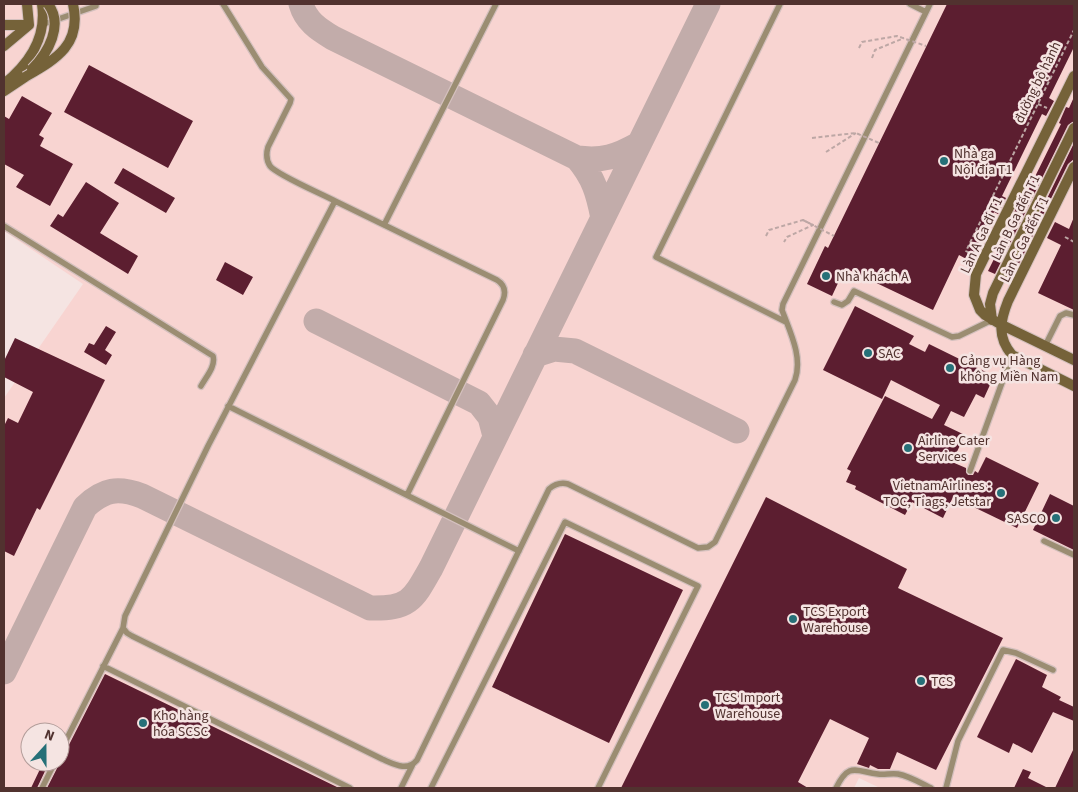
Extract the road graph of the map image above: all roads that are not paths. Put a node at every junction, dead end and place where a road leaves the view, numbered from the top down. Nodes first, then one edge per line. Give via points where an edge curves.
1 (28, 4) edge
2 (42, 4) edge
3 (48, 4) edge
4 (73, 4) edge
5 (96, 4) edge
6 (223, 4) edge
7 (496, 4) edge
8 (780, 4) edge
9 (910, 4) edge
10 (930, 4) edge
11 (926, 12) junction
12 (4, 25) edge
13 (29, 25) junction
14 (41, 25) junction
15 (4, 46) edge
16 (1074, 76) edge
17 (25, 77) junction
18 (4, 84) edge
19 (4, 91) edge
20 (1074, 128) edge
21 (1074, 168) edge
22 (335, 201) junction
23 (384, 225) junction
24 (4, 226) edge
25 (834, 302) dead end
26 (1074, 316) edge
27 (786, 322) junction
28 (996, 322) junction
29 (1045, 346) junction
30 (1012, 355) junction
31 (1074, 360) edge
32 (201, 386) dead end
33 (1074, 386) edge
34 (228, 406) junction
35 (970, 471) dead end
36 (407, 495) junction
37 (1044, 540) dead end
38 (519, 551) junction
39 (1074, 556) edge
40 (123, 628) junction
41 (103, 666) junction
42 (1053, 670) dead end
43 (70, 732) edge
44 (413, 764) junction
45 (50, 772) edge
46 (42, 788) edge
47 (350, 788) edge
48 (401, 788) edge
49 (431, 788) edge
50 (598, 788) edge
51 (836, 788) edge
52 (931, 788) edge
53 (946, 788) edge

1 - 13 street
2 - 14 street
3 - 17 street, bridge via 55,22 53,38 45,54
4 - 17 street, bridge via 75,28 68,43 55,59
5 - 14 lane
6 - 22 lane via 262,67 291,98 268,147 268,163 276,172
7 - 23 lane
8 - 27 lane via 656,258
9 - 11 lane
10 - 11 lane
11 - 27 lane via 783,304
12 - 13 street
13 - 15 street
14 - 18 street via 35,49
16 - 28 street, Làn A Ga đi T1 via 976,274 975,299 980,310
17 - 19 street
20 - 28 street, Làn B Ga đến T1 via 993,293 990,310
21 - 28 street, Làn C Ga đến T1
22 - 23 lane
22 - 34 lane
23 - 36 lane via 500,282 505,291
24 - 32 lane via 210,354 214,362
25 - 28 lane via 846,303 854,291 952,337
26 - 29 lane via 1066,313 1060,316
27 - 38 lane via 798,360 797,375 712,545 704,548 693,546 561,483 549,489
28 - 29 street
28 - 30 street
29 - 31 street
30 - 33 street
30 - 35 lane
34 - 36 lane
34 - 40 lane via 125,616
36 - 38 lane
37 - 39 lane
38 - 44 lane
40 - 41 lane
40 - 44 lane via 132,636 382,759 397,766
41 - 43 lane
41 - 47 lane
42 - 53 lane via 1003,650 958,741
44 - 48 lane
45 - 46 lane
49 - 50 lane via 566,522 698,586
51 - 52 lane via 841,778 855,769 898,774

